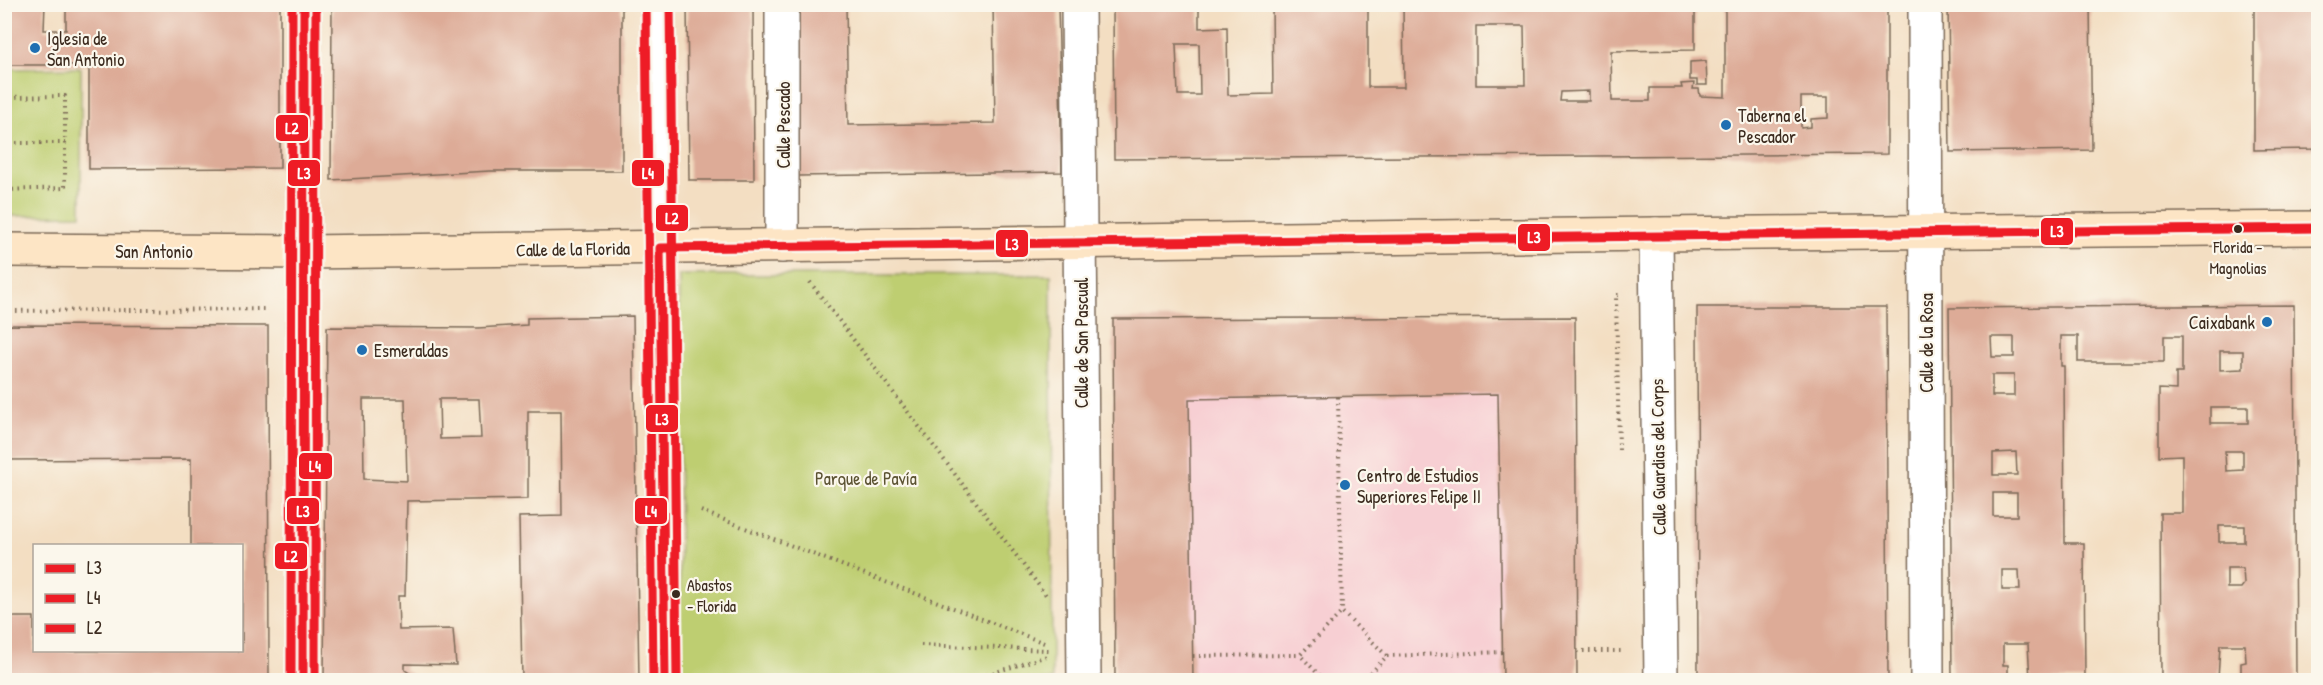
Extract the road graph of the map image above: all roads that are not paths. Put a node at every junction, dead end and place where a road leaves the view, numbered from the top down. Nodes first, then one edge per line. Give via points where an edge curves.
1 (304, 4) edge
2 (658, 4) edge
3 (782, 4) edge
4 (1078, 4) edge
5 (1925, 4) edge
6 (2319, 228) edge
7 (1926, 233) junction
8 (1656, 234) junction
9 (1081, 243) junction
10 (782, 246) junction
11 (660, 248) junction
12 (4, 250) edge
13 (304, 252) junction
14 (303, 681) edge
15 (665, 681) edge
16 (1084, 681) edge
17 (1660, 681) edge
18 (1927, 681) edge

1 - 13 street
2 - 11 street
3 - 10 street, Calle Pescado
4 - 9 street, Calle de San Pascual
5 - 7 street, Calle de la Rosa
6 - 7 main road, Calle de la Florida
7 - 8 main road, Calle de la Florida
7 - 18 street, Calle de la Rosa
8 - 9 main road, Calle de la Florida
8 - 17 street, Calle Guardias del Corps
9 - 10 main road, Calle de la Florida
9 - 16 street, Calle de San Pascual
10 - 11 main road, Calle de la Florida
11 - 13 main road, Calle de la Florida
11 - 15 street
12 - 13 main road, San Antonio
13 - 14 street

